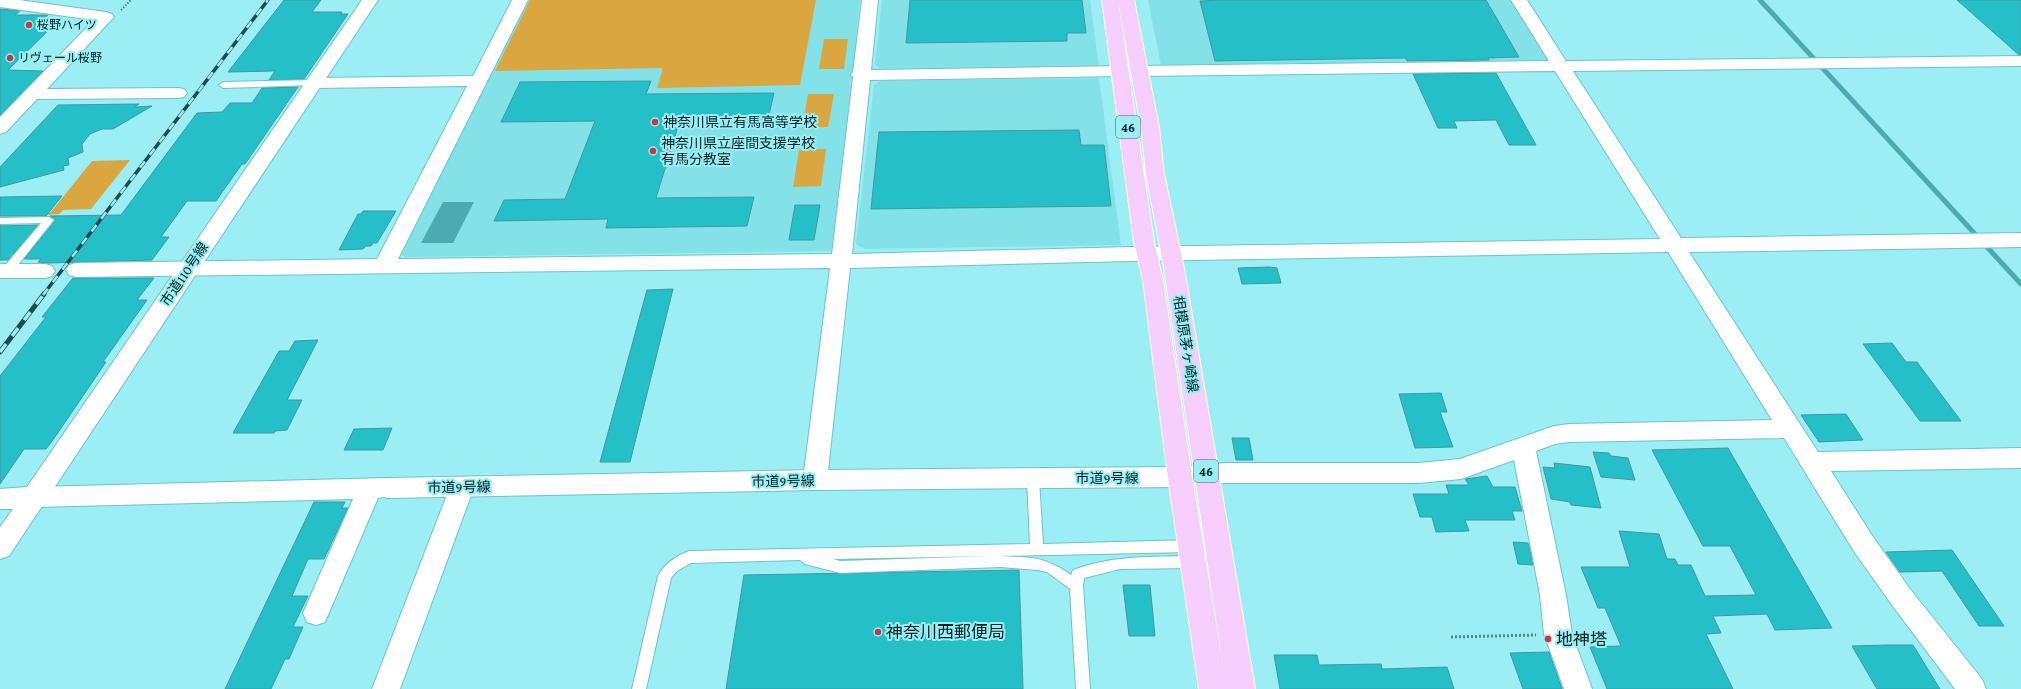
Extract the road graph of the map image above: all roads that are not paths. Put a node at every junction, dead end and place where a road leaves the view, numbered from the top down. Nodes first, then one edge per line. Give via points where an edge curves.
1 (370, 0) edge
2 (520, 0) edge
3 (870, 0) edge
4 (1110, 0) edge
5 (1126, 0) edge
6 (1519, 0) edge
7 (1, 3) edge
8 (2021, 61) edge
9 (1562, 67) junction
10 (1138, 71) junction
11 (860, 74) junction
12 (478, 81) junction
13 (314, 83) junction
14 (223, 84) dead end
15 (178, 93) dead end
16 (33, 94) junction
17 (0, 128) edge
18 (0, 221) edge
19 (2021, 240) edge
20 (1675, 245) junction
21 (1159, 254) junction
22 (842, 261) junction
23 (384, 266) junction
24 (188, 269) junction
25 (76, 270) dead end
26 (3, 271) edge
27 (45, 271) dead end
28 (1791, 429) junction
29 (1524, 447) junction
30 (2021, 458) edge
31 (1812, 462) junction
32 (1207, 474) junction
33 (1180, 477) junction
34 (1033, 479) junction
35 (815, 480) junction
36 (462, 487) junction
37 (378, 489) junction
38 (35, 497) junction
39 (0, 499) edge
40 (0, 548) edge
41 (1037, 549) junction
42 (952, 551) junction
43 (1192, 554) junction
44 (783, 555) junction
45 (1000, 562) junction
46 (1076, 586) junction
47 (316, 613) dead end
48 (386, 689) edge
49 (639, 689) edge
50 (1083, 689) edge
51 (1213, 689) edge
52 (1241, 689) edge
53 (1578, 689) edge
54 (1972, 689) edge

1 - 13 street, 市道110号線
2 - 12 street
3 - 11 street
4 - 10 main road, 相模原茅ヶ崎線 / 46
5 - 10 main road, 相模原茅ヶ崎線 / 46
6 - 9 street
7 - 16 street via 106,17
8 - 9 street
9 - 10 street
9 - 20 street
10 - 11 street
10 - 21 main road, 相模原茅ヶ崎線 / 46 via 1150,127
11 - 22 street
12 - 13 street
12 - 23 street
13 - 14 lane
13 - 24 street, 市道110号線
15 - 16 street
16 - 17 street
18 - 26 lane via 50,220
19 - 20 street
20 - 21 street
20 - 28 street
21 - 22 street
21 - 32 main road, 相模原茅ヶ崎線 / 46
21 - 33 main road, 相模原茅ヶ崎線 / 46 via 1153,280
22 - 23 street
22 - 35 street
23 - 24 street
24 - 25 street
24 - 38 street, 市道110号線
26 - 27 street
28 - 29 street, 市道9号線 via 1554,435
28 - 31 street
29 - 32 street, 市道9号線 via 1461,469 1419,473
29 - 53 street via 1553,595 1558,634
30 - 31 street
31 - 54 street via 1888,579
32 - 33 street, 市道9号線
32 - 52 main road, 相模原茅ヶ崎線 / 46
33 - 34 street, 市道9号線
33 - 43 main road, 相模原茅ヶ崎線 / 46
34 - 35 street, 市道9号線
34 - 41 lane
35 - 36 street, 市道9号線
36 - 37 street, 市道9号線
36 - 48 street
37 - 38 street, 市道9号線
37 - 47 street
38 - 39 street, 市道9号線
38 - 40 street, 市道110号線
41 - 42 lane
41 - 43 lane
42 - 44 lane
42 - 45 lane via 979,555
43 - 46 lane via 1092,568 1078,574
43 - 51 main road, 相模原茅ヶ崎線 / 46
44 - 45 lane via 812,559 840,567
44 - 49 lane via 689,557 672,567 663,583
45 - 46 lane via 1021,561 1051,568
46 - 50 lane

